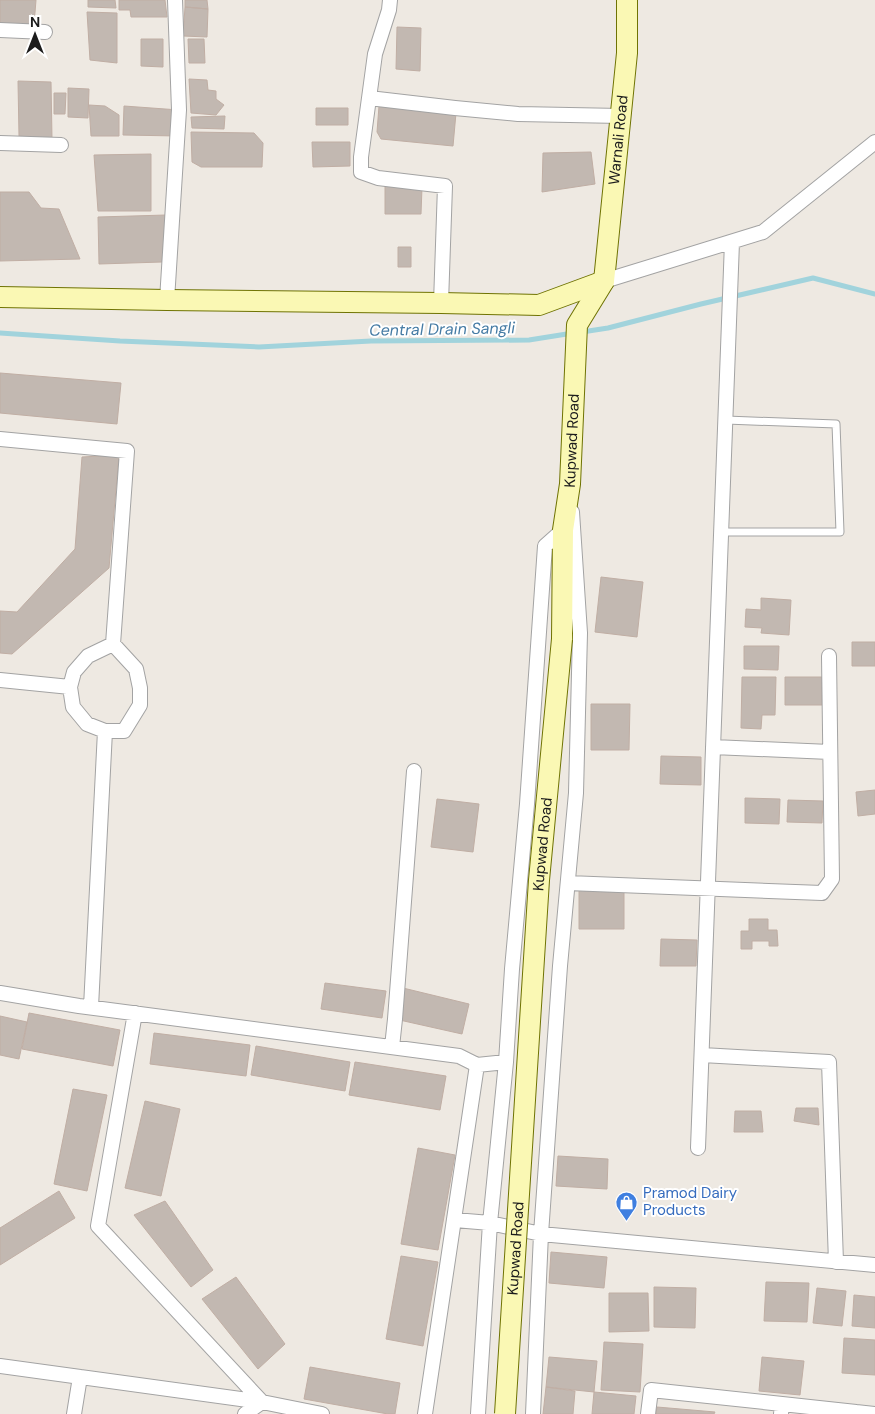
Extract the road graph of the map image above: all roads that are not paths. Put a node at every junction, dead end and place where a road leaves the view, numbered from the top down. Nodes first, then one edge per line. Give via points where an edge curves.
1 (174, 0) edge
2 (390, 0) edge
3 (627, 0) edge
4 (0, 30) edge
5 (45, 32) dead end
6 (369, 98) junction
7 (621, 116) junction
8 (875, 142) edge
9 (0, 143) edge
10 (61, 145) dead end
11 (732, 242) junction
12 (604, 281) junction
13 (0, 296) edge
14 (167, 300) junction
15 (441, 303) junction
16 (726, 420) junction
17 (0, 439) edge
18 (570, 484) junction
19 (563, 530) junction
20 (721, 532) junction
21 (114, 644) junction
22 (829, 656) dead end
23 (0, 680) edge
24 (70, 687) junction
25 (105, 731) junction
26 (713, 747) junction
27 (830, 752) junction
28 (414, 771) dead end
29 (568, 883) junction
30 (708, 888) junction
31 (0, 994) edge
32 (90, 1008) junction
33 (135, 1013) junction
34 (392, 1047) junction
35 (702, 1055) junction
36 (506, 1062) junction
37 (477, 1066) junction
38 (698, 1148) dead end
39 (454, 1220) junction
40 (490, 1223) junction
41 (541, 1234) junction
42 (836, 1262) junction
43 (875, 1265) edge
44 (0, 1366) edge
45 (80, 1377) junction
46 (262, 1402) junction
47 (782, 1409) edge
48 (856, 1413) edge
49 (74, 1414) edge
50 (245, 1414) edge
51 (322, 1414) edge
52 (425, 1414) edge
53 (478, 1414) edge
54 (505, 1414) edge
55 (533, 1414) edge
56 (648, 1414) edge
57 (875, 1414) edge

1 - 14 street via 179,110
2 - 6 street via 375,54
3 - 7 main road, Warnali Road via 627,53
4 - 5 street
6 - 7 street via 518,114
6 - 15 street via 360,156 361,172 378,178 445,186
7 - 12 main road, Warnali Road
8 - 11 street via 763,232
9 - 10 street
11 - 12 street
11 - 16 street
12 - 15 main road via 539,306
12 - 18 main road, Kupwad Road via 577,326
13 - 14 main road
14 - 15 main road
16 - 20 street
16 - 20 lane via 836,424 840,532
17 - 21 street via 127,450
18 - 19 main road, Kupwad Road
18 - 29 street via 580,633 576,793
19 - 36 street via 544,546
19 - 54 main road, Kupwad Road, bridge via 562,639 539,880
20 - 26 street
21 - 24 street via 88,656 74,672
21 - 25 street via 136,668 140,705 124,731
22 - 27 street
23 - 24 street
24 - 25 street via 73,707 87,724
25 - 32 street
26 - 27 street
26 - 30 street
27 - 30 street via 832,878 822,893
28 - 34 street
29 - 30 street
29 - 41 street
30 - 35 street
31 - 32 street
32 - 33 street
33 - 34 street
33 - 46 street via 98,1226
34 - 37 street via 459,1056
35 - 38 street
35 - 42 street via 829,1062
36 - 37 street
36 - 40 street
37 - 39 street
39 - 40 street
39 - 52 street
40 - 41 street
40 - 53 street
41 - 42 street
41 - 55 street
42 - 43 street
44 - 45 street
45 - 46 street
45 - 49 street
46 - 50 street
46 - 51 street
47 - 48 street
47 - 56 street via 651,1390
48 - 57 street

